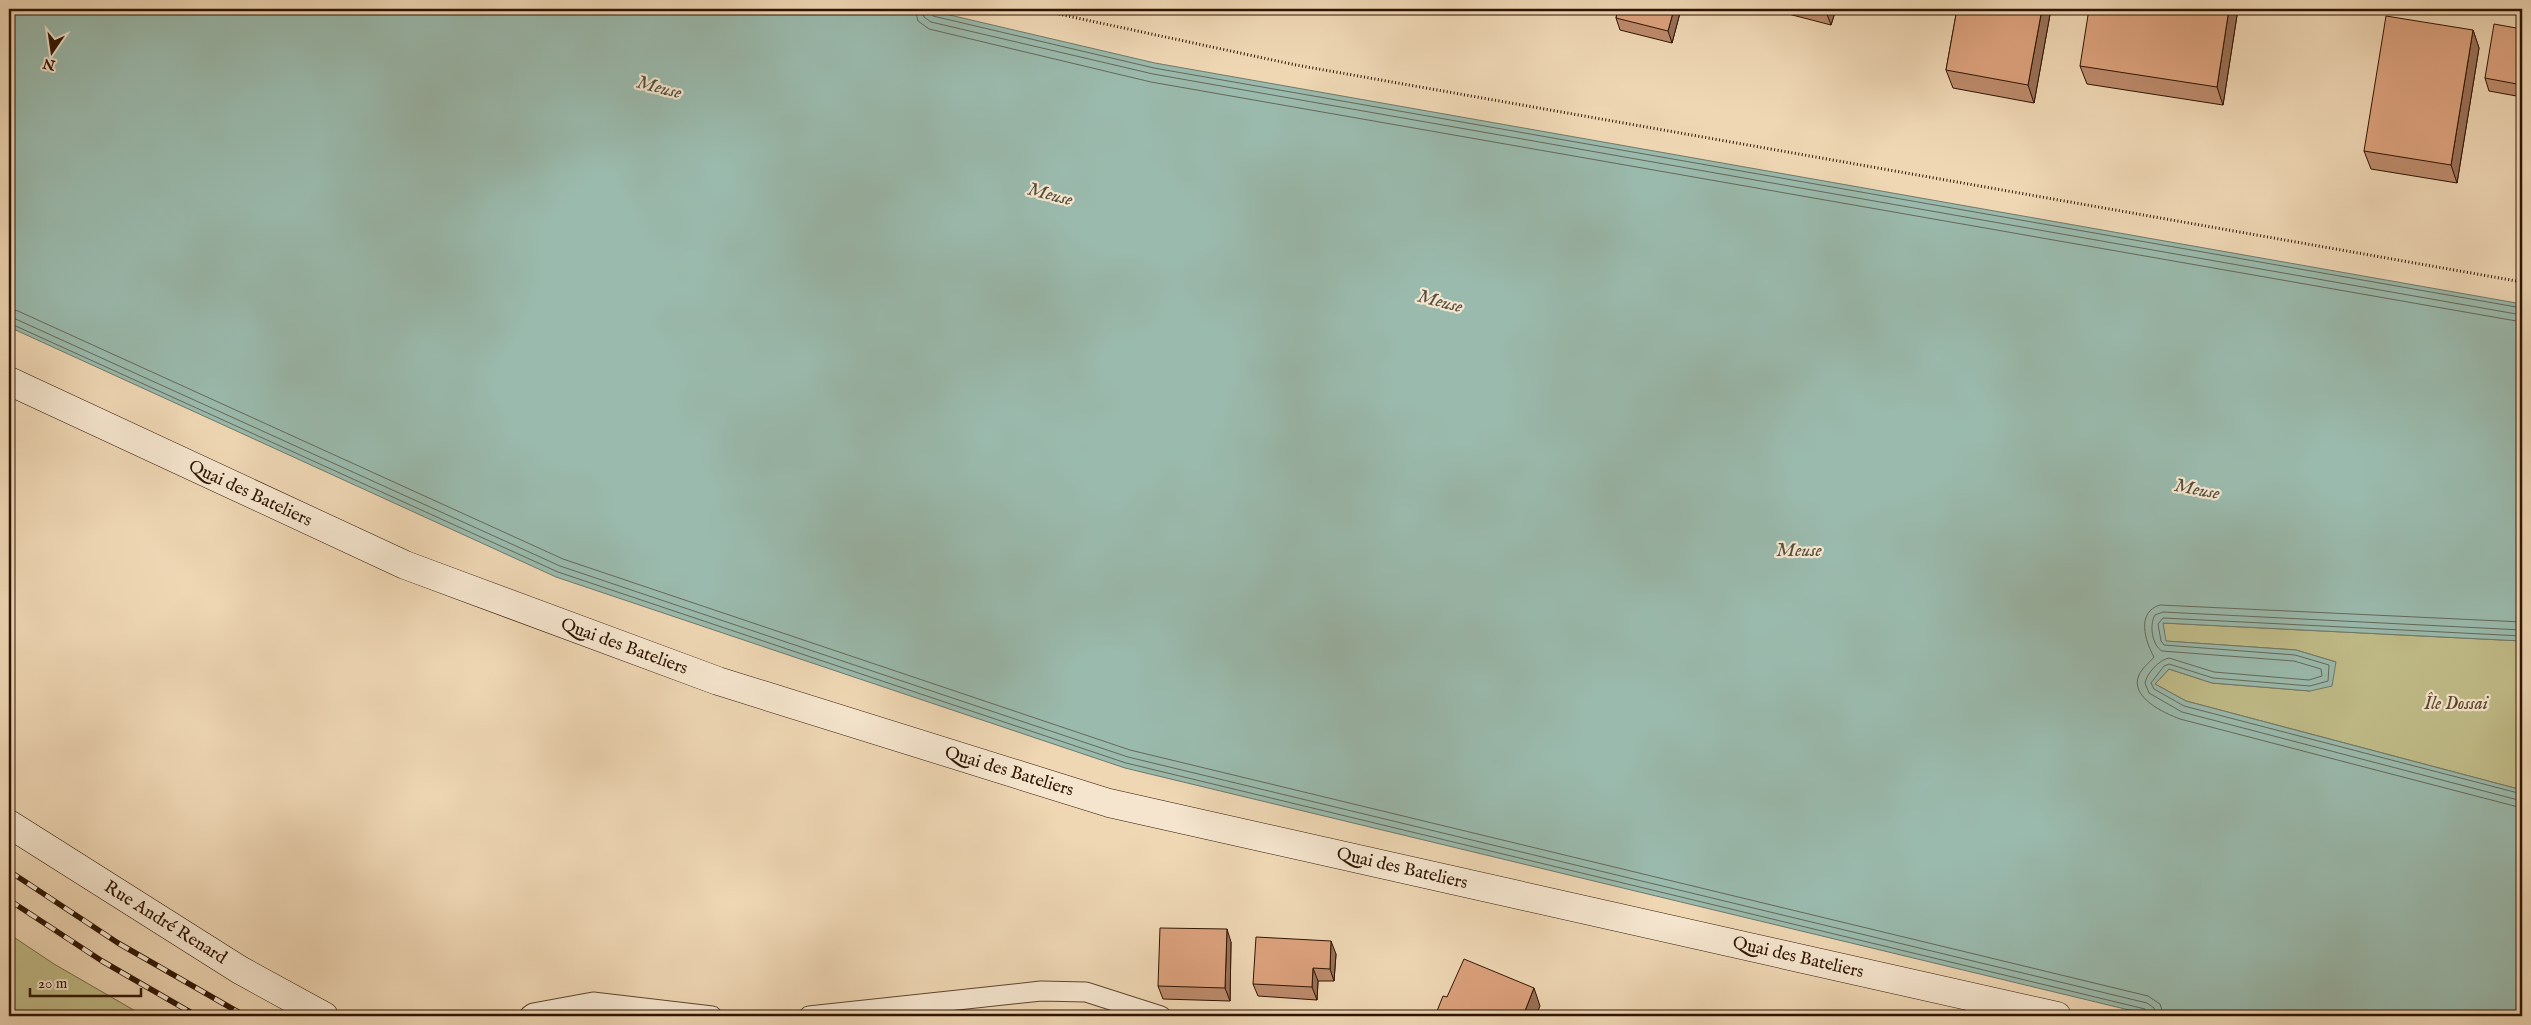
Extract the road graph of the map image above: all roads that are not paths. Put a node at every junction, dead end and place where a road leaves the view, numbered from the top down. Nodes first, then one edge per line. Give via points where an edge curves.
1 (9, 381) edge
2 (9, 824) edge
3 (324, 1016) edge
4 (529, 1016) edge
5 (712, 1016) edge
6 (809, 1016) edge
7 (1161, 1016) edge
8 (2057, 1016) edge

1 - 8 street, Quai des Bateliers via 405,565 718,681 1109,803
2 - 3 street, Rue André Renard via 240,970
4 - 5 lane via 593,1002
6 - 7 lane via 1042,992 1086,992

